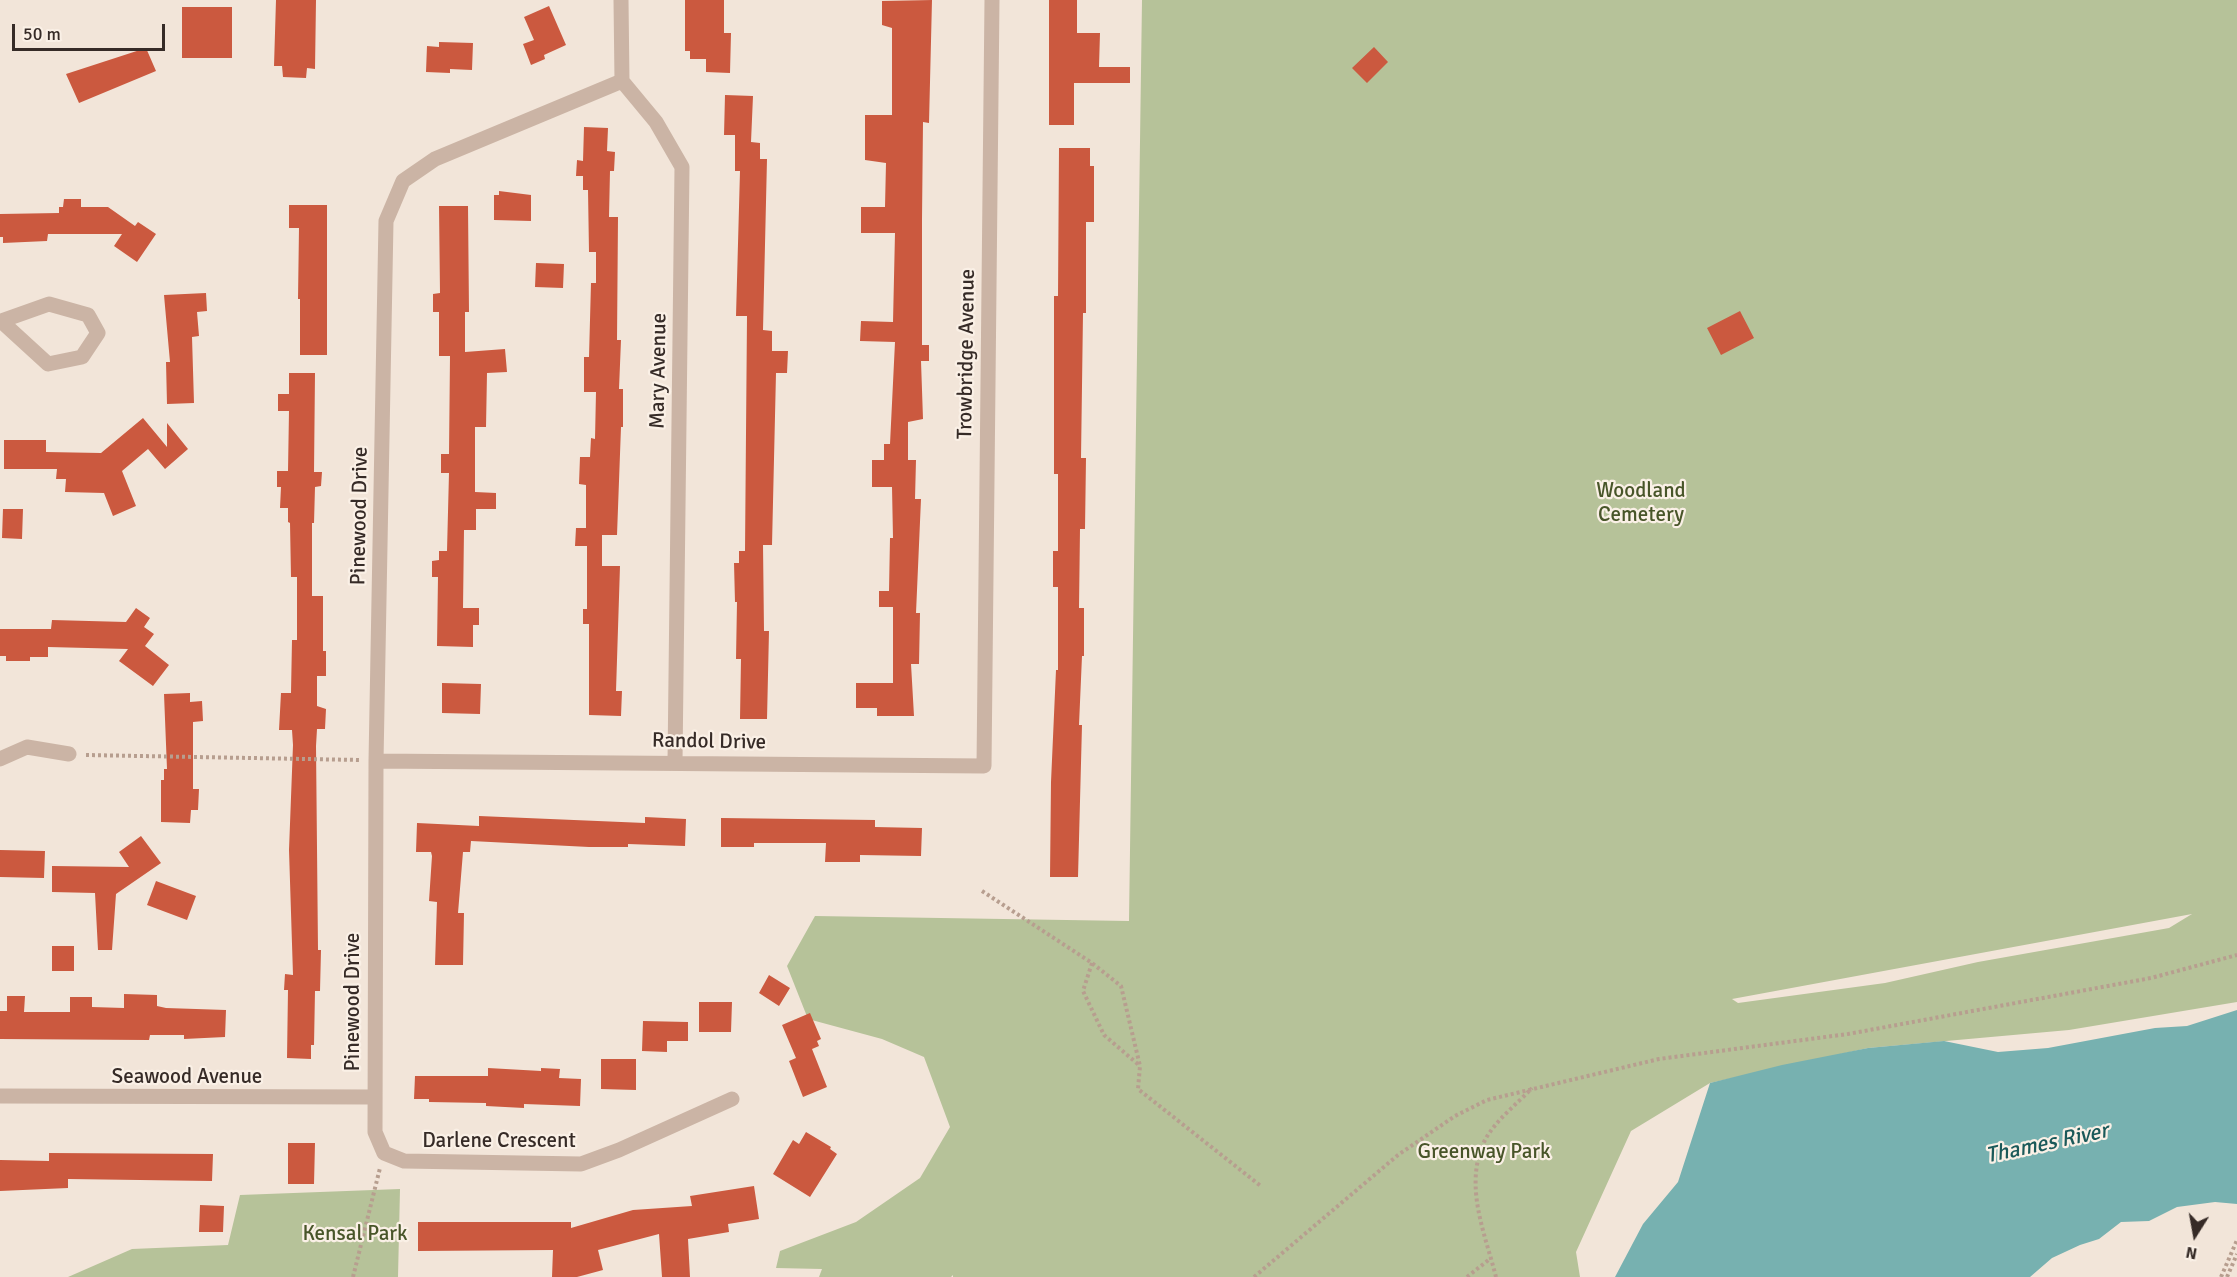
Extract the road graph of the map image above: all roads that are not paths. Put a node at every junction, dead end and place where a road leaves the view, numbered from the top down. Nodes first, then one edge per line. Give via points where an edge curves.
1 (621, 0) edge
2 (992, 0) edge
3 (622, 81) junction
4 (0, 321) edge
5 (985, 708) joint
6 (69, 754) road end
7 (0, 759) edge
8 (376, 761) junction
9 (675, 762) junction
10 (0, 1096) edge
11 (373, 1097) junction
12 (732, 1099) dead end

1 - 3 street
2 - 5 street, Trowbridge Avenue
3 - 8 street, Pinewood Drive via 435,159 403,181 386,221
3 - 9 street, Mary Avenue via 656,122 682,167
4 - 4 street via 49,304 88,315 98,333 82,357 48,364
5 - 9 street, Randol Drive via 984,766
6 - 7 street via 27,747
8 - 9 street, Randol Drive
8 - 11 street, Pinewood Drive
10 - 11 street, Seawood Avenue
11 - 12 street, Darlene Crescent via 375,1132 384,1153 404,1161 581,1164

